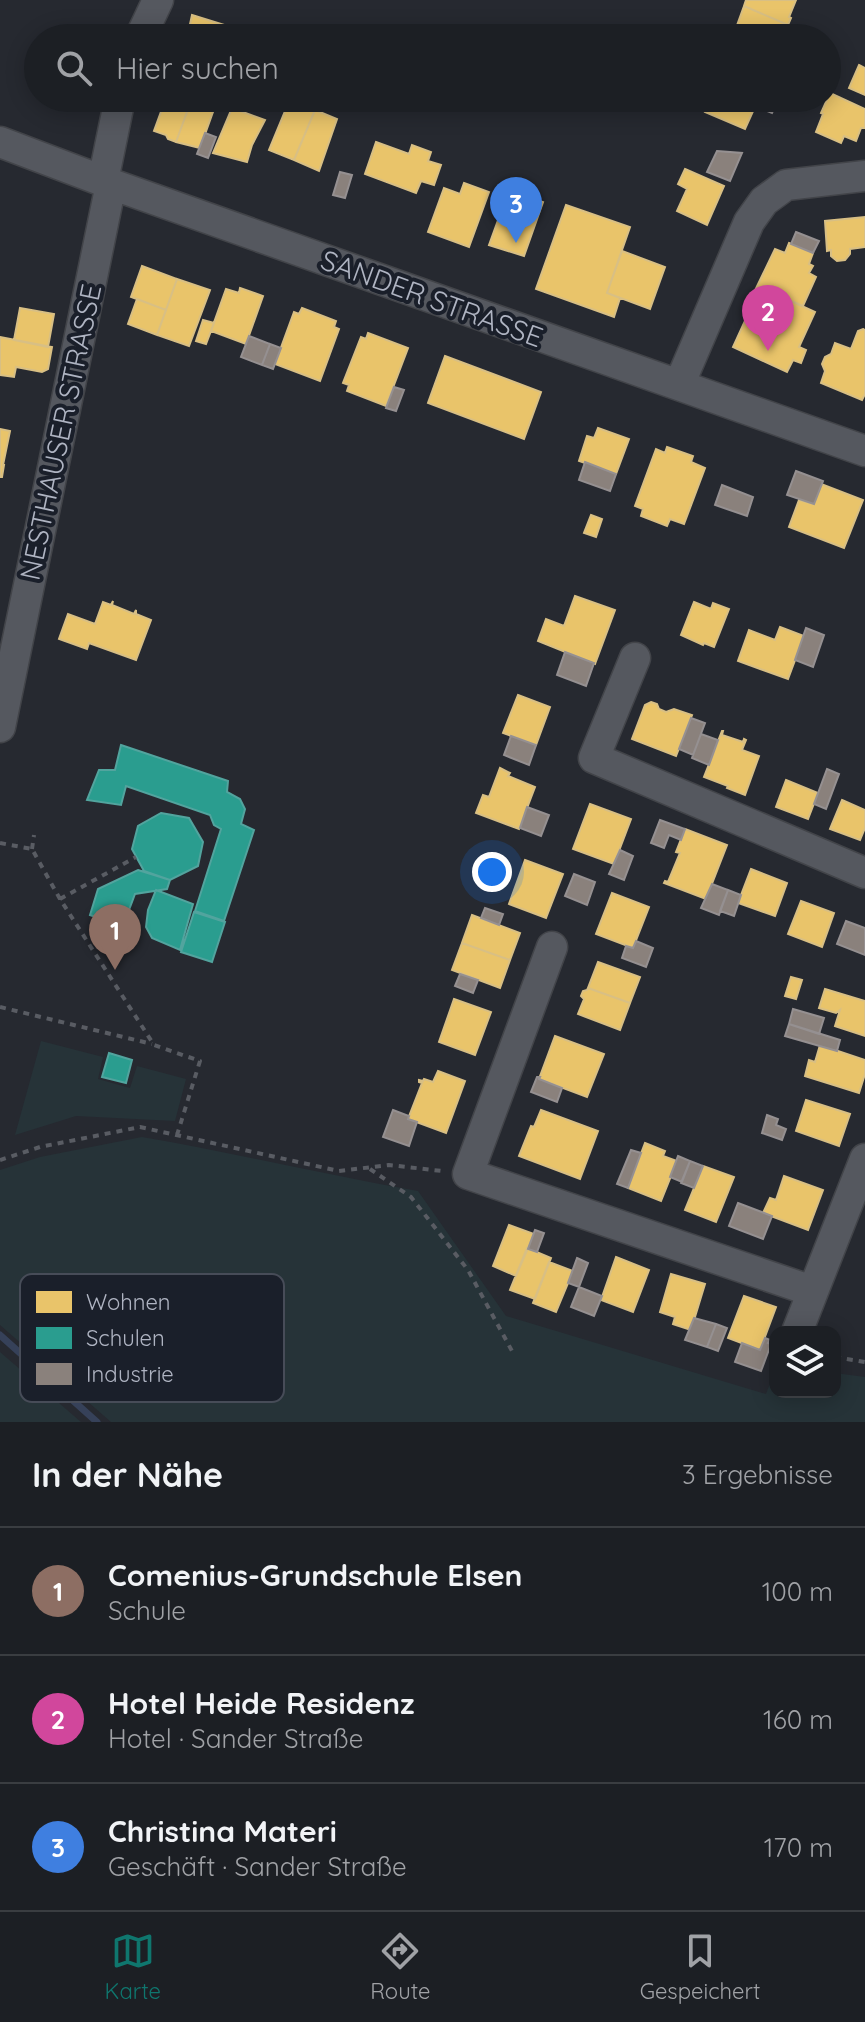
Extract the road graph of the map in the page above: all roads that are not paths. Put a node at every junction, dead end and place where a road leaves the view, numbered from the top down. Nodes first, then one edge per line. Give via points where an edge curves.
1 (158, 0) edge
2 (147, 24) edge
3 (118, 112) edge
4 (0, 142) edge
5 (865, 176) edge
6 (107, 182) junction
7 (679, 385) junction
8 (865, 451) edge
9 (635, 658) dead end
10 (0, 727) edge
11 (865, 873) edge
12 (552, 947) dead end
13 (865, 1159) edge
14 (812, 1291) junction
15 (799, 1326) edge

1 - 2 street
3 - 6 street, NESTHAUSER STRASSE
4 - 6 street, SANDER STRASSE
5 - 7 street via 786,185 764,201 749,222
6 - 7 street, SANDER STRASSE
6 - 10 street, NESTHAUSER STRASSE
7 - 8 street, SANDER STRASSE
9 - 11 street via 594,758
12 - 14 street via 468,1174
13 - 14 street
14 - 15 street

